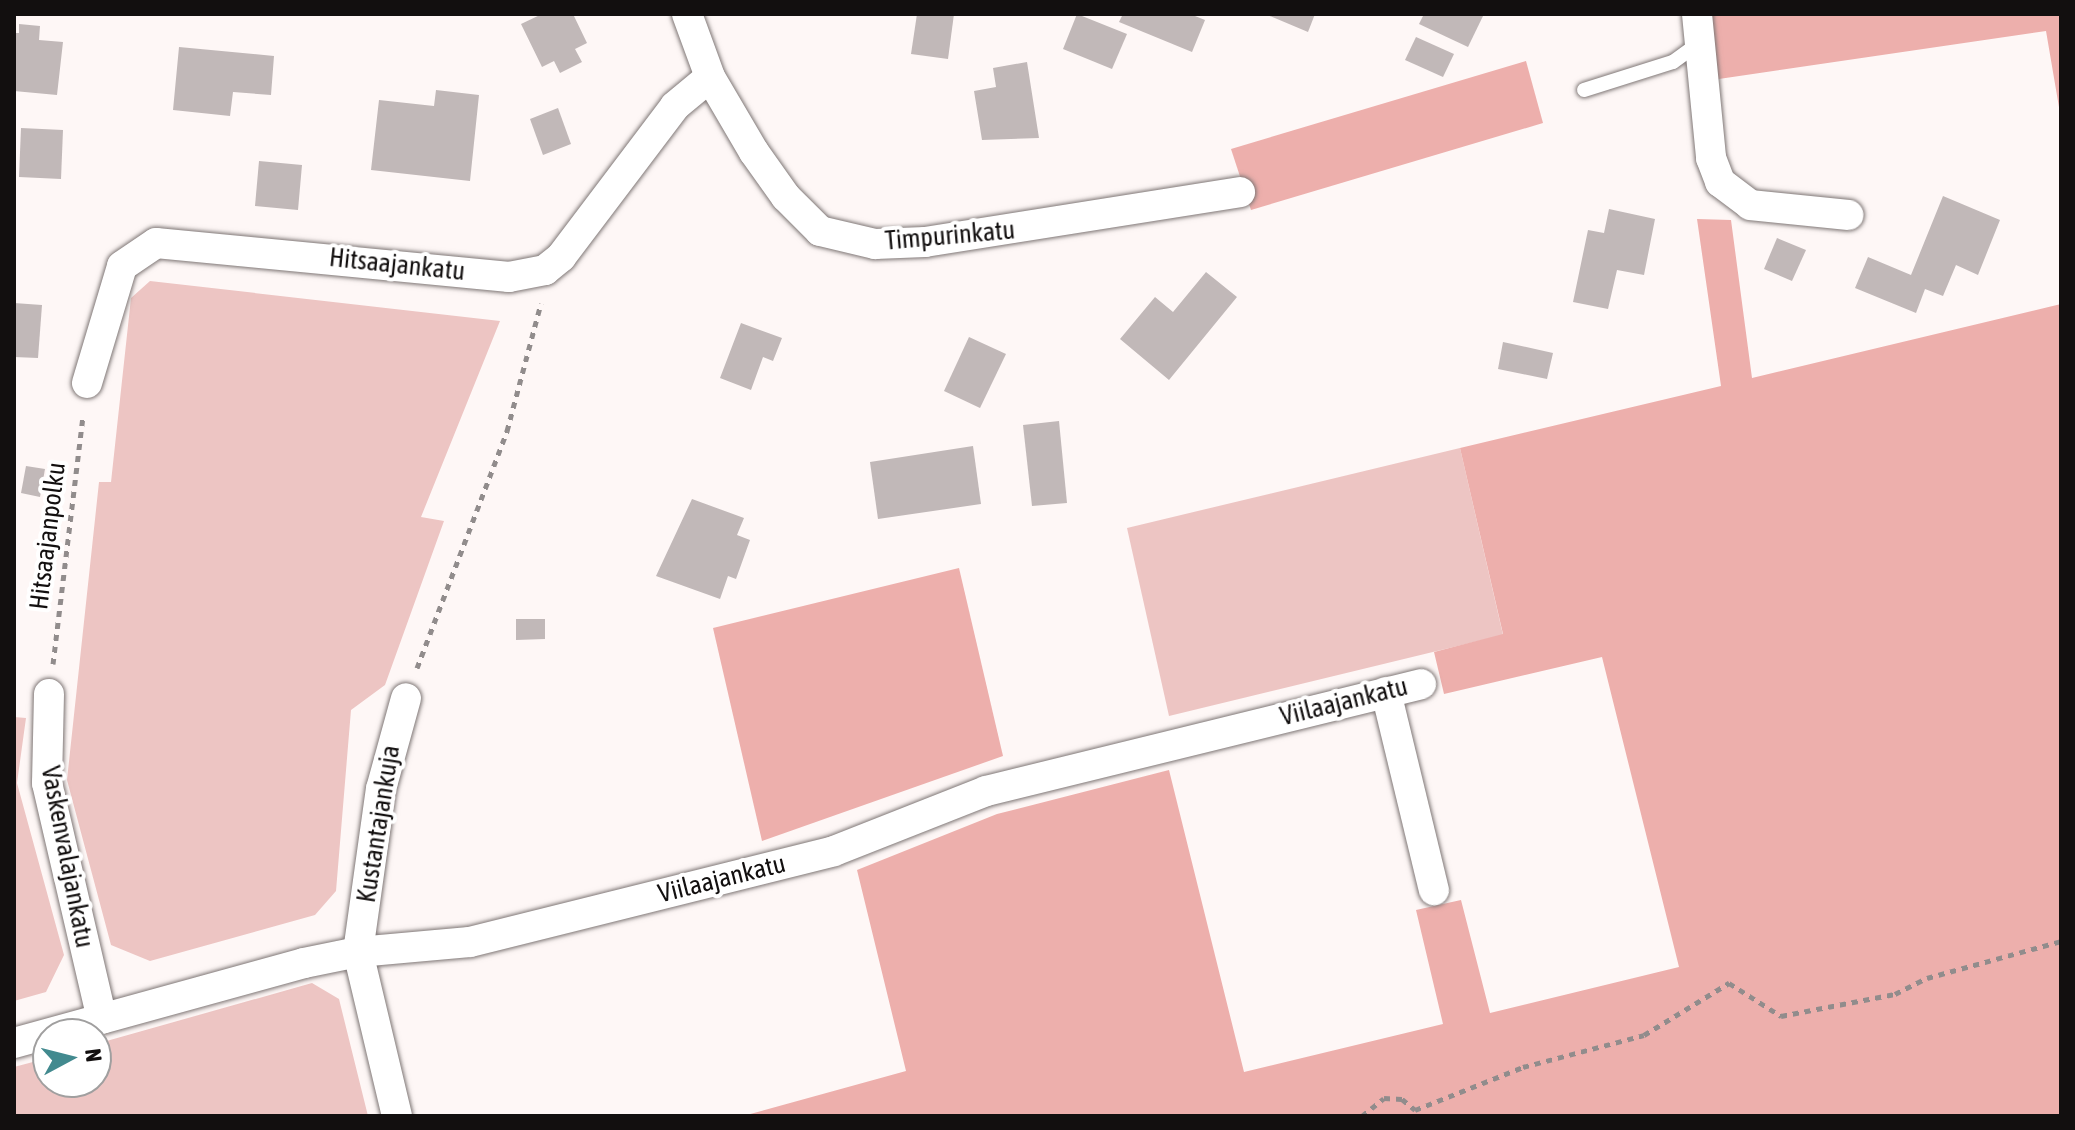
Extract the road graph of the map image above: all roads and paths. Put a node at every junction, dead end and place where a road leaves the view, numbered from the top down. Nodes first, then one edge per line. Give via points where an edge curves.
1 (687, 14) edge
2 (1698, 29) edge
3 (710, 77) junction
4 (1584, 90) dead end
5 (1240, 192) dead end
6 (1848, 215) dead end
7 (545, 270) junction
8 (87, 383) joint
9 (1421, 684) dead end
10 (1386, 692) junction
11 (49, 694) joint
12 (406, 698) joint
13 (1434, 890) dead end
14 (2061, 941) edge
15 (358, 952) junction
16 (102, 1018) edge
17 (106, 1018) edge
18 (397, 1116) edge
19 (1362, 1116) edge

1 - 3 street, Timpurinkatu
2 - 4 lane via 1673,62
2 - 6 street via 1711,158 1720,182 1750,205
3 - 5 street, Timpurinkatu via 786,197 820,231 875,244 980,236
3 - 7 street via 675,106 561,257
7 - 8 street, Hitsaajankatu via 509,277 156,243 122,266
7 - 12 path via 534,335 507,431
8 - 11 path, Hitsaajanpolku
9 - 10 street, Viilaajankatu
10 - 13 street
10 - 15 street, Viilaajankatu via 986,791 820,855 470,942
11 - 16 street, Vaskenvalajankatu via 47,783
12 - 15 street, Kustantajankuja via 381,789
14 - 19 path via 1937,974 1895,994 1781,1016 1729,983 1644,1035 1523,1067 1415,1110 1402,1099 1384,1098
15 - 17 street, Viilaajankatu
15 - 18 street

